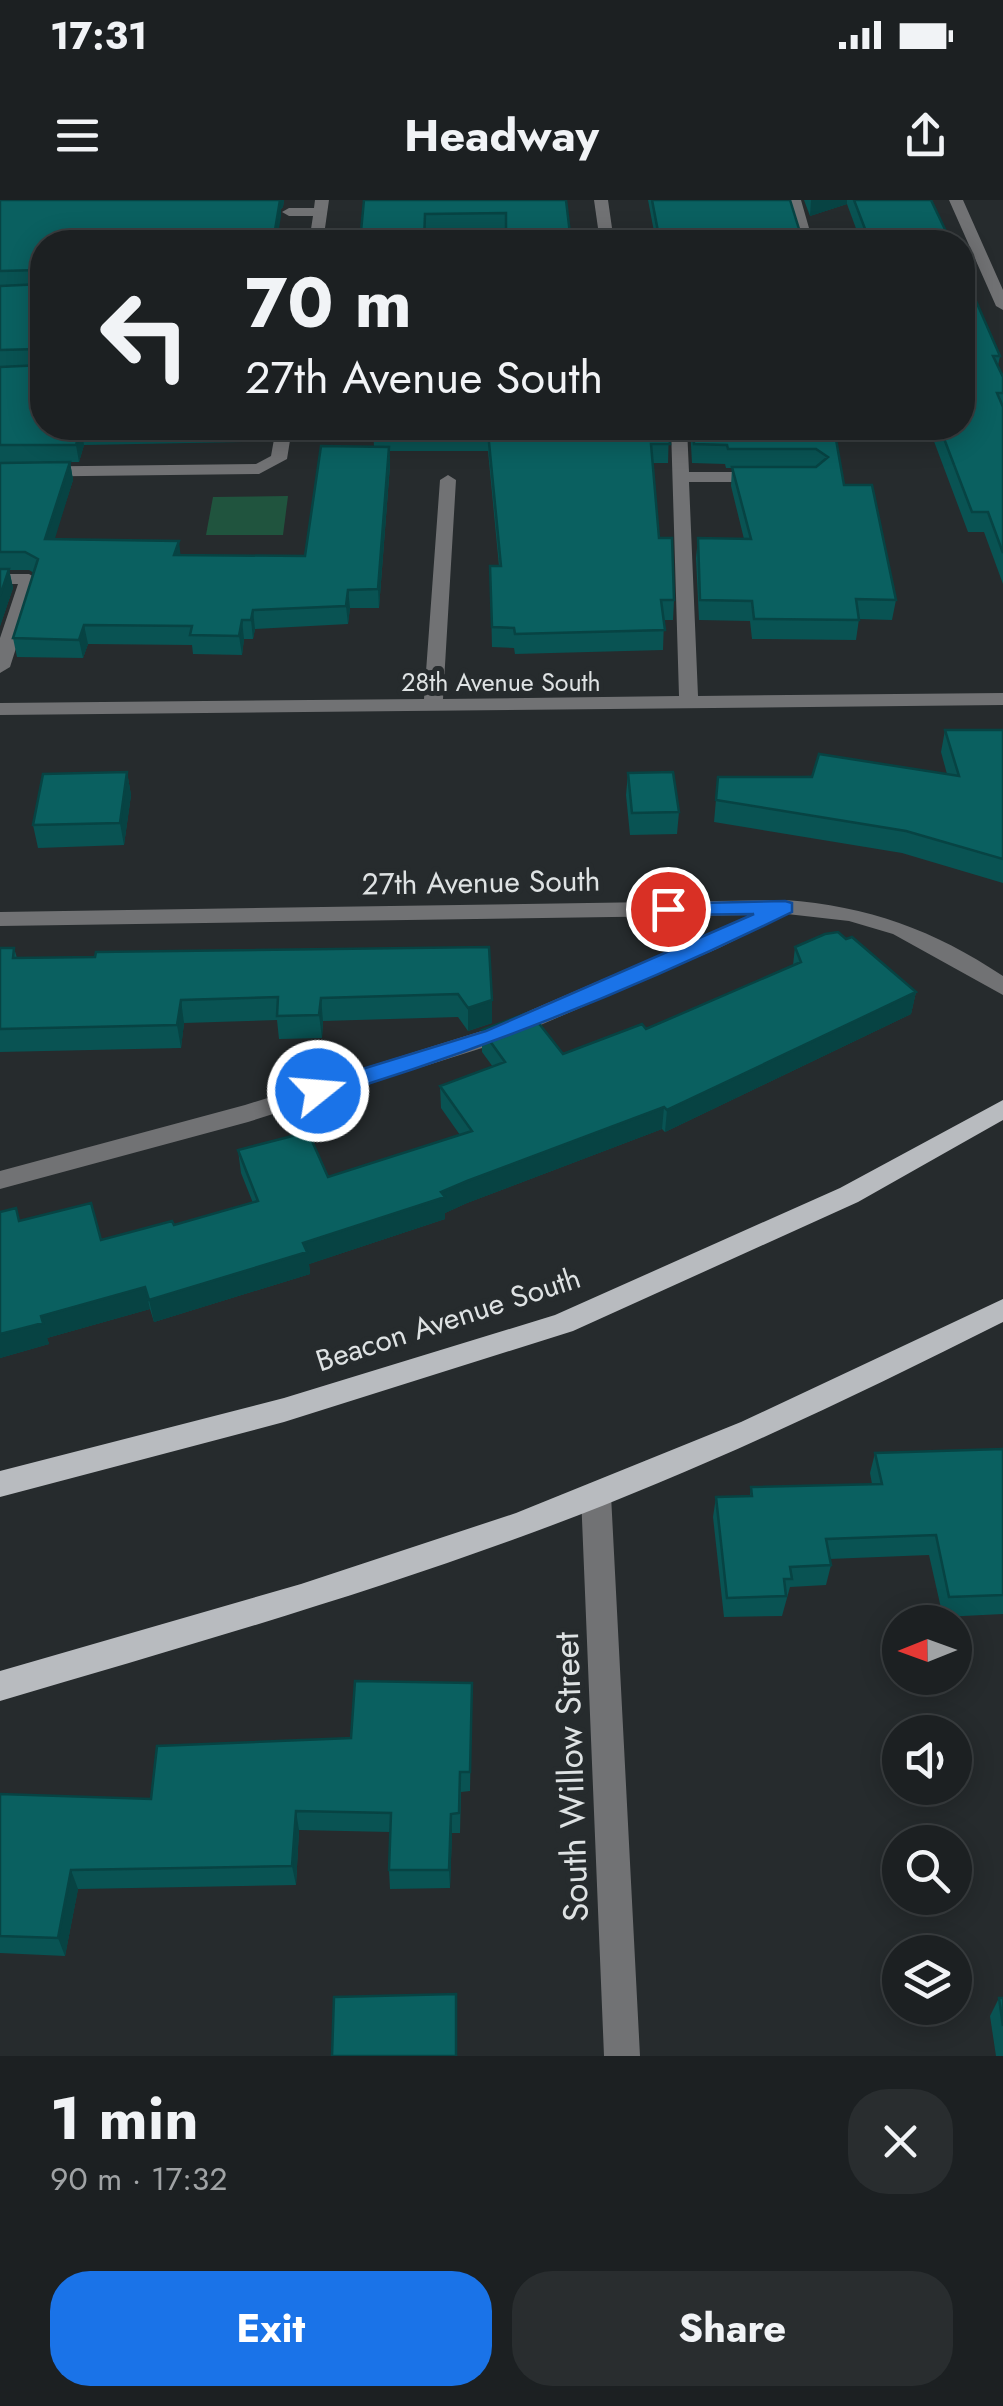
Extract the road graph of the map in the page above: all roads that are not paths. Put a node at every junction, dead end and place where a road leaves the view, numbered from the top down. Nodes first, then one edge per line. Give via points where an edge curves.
1 (601, 200) edge
2 (794, 200) edge
3 (956, 200) edge
4 (321, 206) edge
5 (288, 212) dead end
6 (606, 230) edge
7 (803, 230) edge
8 (969, 230) edge
9 (975, 243) edge
10 (1003, 306) edge
11 (282, 440) edge
12 (680, 440) edge
13 (0, 472) edge
14 (682, 477) junction
15 (776, 477) edge
16 (448, 480) dead end
17 (0, 579) edge
18 (0, 666) edge
19 (1003, 699) edge
20 (689, 705) junction
21 (434, 707) junction
22 (4, 709) edge
23 (0, 736) edge
24 (785, 907) junction
25 (0, 919) edge
26 (1003, 987) edge
27 (1003, 1109) edge
28 (0, 1180) edge
29 (1003, 1310) edge
30 (0, 1484) edge
31 (596, 1496) junction
32 (0, 1686) edge
33 (622, 2056) edge

1 - 6 street
2 - 7 street
3 - 8 street
4 - 5 street
9 - 10 street
11 - 13 street via 279,459 259,468
12 - 14 street
14 - 15 street
14 - 20 street
16 - 21 street
17 - 18 street via 29,579
19 - 20 street, 28th Avenue South
20 - 21 street, 28th Avenue South
21 - 22 street, 28th Avenue South
22 - 23 street
24 - 25 street, 27th Avenue South
24 - 26 street, 27th Avenue South via 836,910 903,927 943,945
24 - 28 street via 493,1036 248,1113
27 - 30 main road, Beacon Avenue South via 850,1195 563,1323 284,1410
29 - 31 main road via 876,1374
31 - 32 main road via 313,1595
31 - 33 street, South Willow Street

